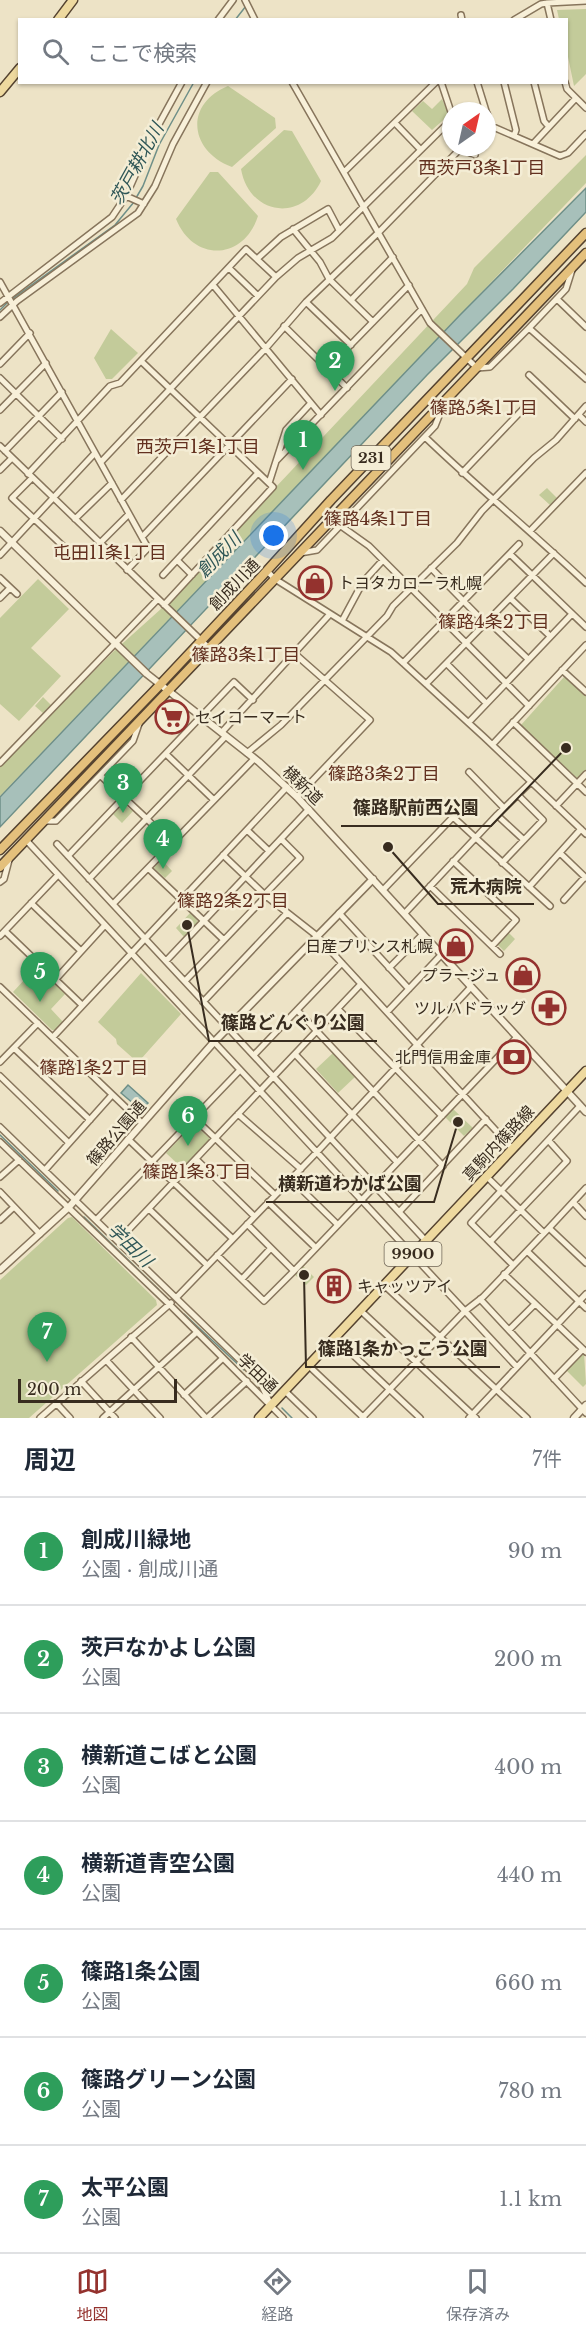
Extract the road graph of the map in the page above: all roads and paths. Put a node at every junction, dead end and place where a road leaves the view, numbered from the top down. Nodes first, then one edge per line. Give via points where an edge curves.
1 (73, 0) edge
2 (233, 0) edge
3 (245, 0) edge
4 (566, 1) edge
5 (586, 2) edge
6 (547, 3) junction
7 (60, 18) edge
8 (220, 18) edge
9 (252, 18) edge
10 (518, 18) edge
11 (551, 18) edge
12 (18, 70) edge
13 (181, 84) edge
14 (206, 84) edge
15 (293, 84) edge
16 (434, 84) edge
17 (442, 84) edge
18 (478, 84) edge
19 (504, 84) edge
20 (535, 84) edge
21 (566, 84) edge
22 (0, 92) edge
23 (576, 98) junction
24 (448, 102) edge
25 (484, 102) edge
26 (586, 108) edge
27 (395, 123) junction
28 (549, 127) junction
29 (442, 128) edge
30 (496, 128) edge
31 (586, 134) edge
32 (514, 136) junction
33 (533, 144) junction
34 (420, 149) junction
35 (454, 156) edge
36 (344, 172) junction
37 (131, 199) junction
38 (144, 204) junction
39 (363, 206) junction
40 (293, 229) junction
41 (339, 230) junction
42 (379, 232) junction
43 (586, 234) edge
44 (310, 250) junction
45 (586, 253) edge
46 (70, 256) junction
47 (393, 257) junction
48 (257, 259) junction
49 (574, 266) junction
50 (229, 268) junction
51 (276, 277) junction
52 (329, 279) junction
53 (0, 282) edge
54 (213, 285) junction
55 (408, 285) junction
56 (258, 296) junction
57 (557, 299) junction
58 (10, 300) junction
59 (351, 300) junction
60 (306, 302) junction
61 (0, 303) edge
62 (422, 309) junction
63 (239, 316) junction
64 (0, 317) edge
65 (373, 322) junction
66 (284, 326) junction
67 (586, 327) edge
68 (529, 328) junction
69 (30, 333) junction
70 (351, 345) junction
71 (266, 348) junction
72 (463, 355) junction
73 (141, 361) junction
74 (46, 363) junction
75 (0, 364) edge
76 (328, 368) junction
77 (477, 368) junction
78 (529, 375) dead end
79 (0, 378) edge
80 (292, 379) junction
81 (586, 379) edge
82 (347, 388) junction
83 (170, 389) junction
84 (62, 392) junction
85 (16, 394) junction
86 (445, 402) junction
87 (311, 403) junction
88 (586, 406) edge
89 (525, 407) dead end
90 (0, 410) edge
91 (321, 415) junction
92 (39, 416) junction
93 (199, 417) junction
94 (577, 417) junction
95 (78, 422) junction
96 (586, 422) edge
97 (425, 437) junction
98 (62, 439) junction
99 (228, 445) junction
100 (2, 448) edge
101 (95, 453) junction
102 (12, 458) junction
103 (277, 460) junction
104 (101, 462) junction
105 (0, 470) edge
106 (462, 472) junction
107 (258, 473) junction
108 (586, 473) edge
109 (30, 476) junction
110 (112, 483) junction
111 (269, 483) junction
112 (53, 498) junction
113 (121, 500) junction
114 (331, 500) junction
115 (493, 500) junction
116 (341, 510) junction
117 (129, 514) junction
118 (34, 519) junction
119 (75, 519) junction
120 (341, 526) junction
121 (0, 531) edge
122 (530, 531) junction
123 (142, 537) junction
124 (12, 542) junction
125 (100, 543) junction
126 (519, 544) dead end
127 (63, 546) dead end
128 (300, 553) junction
129 (554, 553) junction
130 (510, 554) junction
131 (0, 555) edge
132 (177, 560) junction
133 (383, 560) junction
134 (431, 568) junction
135 (127, 570) junction
136 (267, 571) junction
137 (163, 575) dead end
138 (192, 575) junction
139 (532, 576) junction
140 (0, 578) edge
141 (275, 579) junction
142 (586, 583) edge
143 (10, 588) junction
144 (411, 588) junction
145 (17, 594) dead end
146 (0, 598) edge
147 (158, 598) junction
148 (511, 599) junction
149 (464, 602) junction
150 (164, 605) junction
151 (330, 614) junction
152 (572, 614) junction
153 (342, 621) junction
154 (444, 621) junction
155 (488, 623) junction
156 (586, 627) edge
157 (550, 636) junction
158 (367, 637) junction
159 (201, 640) junction
160 (116, 643) junction
161 (467, 644) junction
162 (586, 645) edge
163 (209, 648) junction
164 (294, 653) junction
165 (528, 659) junction
166 (403, 663) junction
167 (447, 664) junction
168 (562, 670) junction
169 (324, 680) junction
170 (506, 683) junction
171 (160, 684) junction
172 (426, 684) junction
173 (168, 691) junction
174 (586, 692) edge
175 (253, 700) junction
176 (486, 703) junction
177 (529, 706) junction
178 (201, 716) junction
179 (140, 720) junction
180 (469, 722) junction
181 (513, 722) junction
182 (224, 734) junction
183 (492, 744) junction
184 (247, 753) junction
185 (166, 754) junction
186 (254, 759) junction
187 (0, 763) edge
188 (469, 772) dead end
189 (586, 774) edge
190 (188, 775) junction
191 (101, 776) junction
192 (531, 782) junction
193 (577, 784) junction
194 (287, 787) junction
195 (586, 792) edge
196 (518, 795) junction
197 (125, 797) junction
198 (297, 797) junction
199 (214, 800) junction
200 (556, 806) junction
201 (504, 808) junction
202 (309, 809) junction
203 (497, 814) junction
204 (147, 819) junction
205 (44, 821) junction
206 (247, 830) junction
207 (584, 832) edge
208 (475, 838) junction
209 (280, 839) junction
210 (26, 840) junction
211 (524, 840) junction
212 (57, 844) dead end
213 (171, 844) junction
214 (0, 850) edge
215 (269, 851) junction
216 (560, 853) junction
217 (224, 855) junction
218 (10, 856) junction
219 (68, 856) junction
220 (453, 861) junction
221 (502, 863) junction
222 (0, 867) edge
223 (148, 868) junction
224 (58, 875) junction
225 (245, 876) junction
226 (586, 878) edge
227 (90, 879) junction
228 (373, 879) junction
229 (0, 882) edge
230 (429, 886) junction
231 (529, 887) junction
232 (383, 890) junction
233 (265, 895) junction
234 (182, 899) junction
235 (564, 900) dead end
236 (31, 903) junction
237 (113, 904) junction
238 (550, 906) dead end
239 (288, 913) junction
240 (405, 913) junction
241 (339, 914) junction
242 (204, 920) junction
243 (105, 925) junction
244 (5, 931) junction
245 (423, 934) junction
246 (0, 936) edge
247 (317, 936) junction
248 (145, 939) junction
249 (224, 940) junction
250 (492, 946) junction
251 (81, 951) junction
252 (130, 952) junction
253 (442, 954) junction
254 (500, 954) dead end
255 (166, 961) junction
256 (342, 963) junction
257 (389, 968) junction
258 (55, 980) junction
259 (184, 981) junction
260 (361, 984) junction
261 (0, 987) edge
262 (471, 987) junction
263 (409, 989) junction
264 (203, 1002) junction
265 (82, 1005) junction
266 (338, 1009) junction
267 (297, 1010) junction
268 (387, 1012) junction
269 (38, 1023) junction
270 (228, 1028) junction
271 (317, 1031) junction
272 (53, 1037) junction
273 (517, 1037) junction
274 (214, 1042) junction
275 (417, 1045) junction
276 (14, 1048) junction
277 (296, 1054) junction
278 (254, 1055) junction
279 (0, 1062) edge
280 (240, 1070) junction
281 (395, 1070) junction
282 (586, 1071) edge
283 (0, 1076) edge
284 (274, 1077) junction
285 (567, 1091) junction
286 (260, 1092) junction
287 (374, 1092) junction
288 (462, 1094) junction
289 (112, 1095) junction
290 (580, 1106) junction
291 (586, 1112) edge
292 (238, 1114) junction
293 (352, 1114) junction
294 (442, 1116) junction
295 (194, 1118) junction
296 (486, 1119) junction
297 (90, 1120) junction
298 (142, 1123) junction
299 (0, 1127) edge
300 (216, 1138) junction
301 (330, 1138) junction
302 (128, 1139) junction
303 (418, 1140) junction
304 (549, 1141) junction
305 (0, 1142) edge
306 (69, 1143) junction
307 (512, 1148) junction
308 (317, 1152) junction
309 (196, 1159) junction
310 (19, 1160) junction
311 (152, 1162) junction
312 (397, 1162) junction
313 (443, 1166) junction
314 (301, 1169) junction
315 (45, 1170) junction
316 (487, 1177) junction
317 (0, 1178) edge
318 (291, 1179) junction
319 (174, 1182) junction
320 (375, 1186) junction
321 (586, 1188) edge
322 (0, 1192) edge
323 (501, 1192) junction
324 (275, 1195) junction
325 (76, 1199) junction
326 (362, 1200) junction
327 (268, 1202) junction
328 (573, 1202) junction
329 (14, 1207) junction
330 (69, 1207) junction
331 (149, 1209) junction
332 (521, 1210) junction
333 (399, 1212) junction
334 (254, 1216) junction
335 (586, 1216) edge
336 (97, 1219) junction
337 (0, 1220) edge
338 (247, 1224) junction
339 (338, 1225) junction
340 (549, 1228) junction
341 (544, 1233) junction
342 (40, 1234) junction
343 (233, 1239) junction
344 (118, 1240) junction
345 (426, 1241) junction
346 (490, 1242) junction
347 (271, 1248) junction
348 (316, 1248) junction
349 (527, 1251) junction
350 (217, 1255) junction
351 (412, 1255) junction
352 (586, 1263) edge
353 (207, 1265) junction
354 (513, 1265) junction
355 (0, 1270) edge
356 (294, 1270) junction
357 (504, 1275) junction
358 (242, 1279) junction
359 (384, 1285) junction
360 (586, 1294) edge
361 (176, 1297) junction
362 (480, 1299) junction
363 (579, 1302) junction
364 (169, 1304) junction
365 (535, 1304) junction
366 (586, 1308) edge
367 (360, 1310) junction
368 (465, 1311) junction
369 (557, 1325) junction
370 (509, 1330) junction
371 (197, 1332) junction
372 (131, 1336) junction
373 (440, 1336) junction
374 (335, 1338) junction
375 (585, 1350) edge
376 (530, 1353) junction
377 (223, 1358) junction
378 (106, 1360) junction
379 (416, 1362) junction
380 (309, 1366) junction
381 (159, 1367) junction
382 (517, 1367) junction
383 (554, 1379) junction
384 (81, 1381) junction
385 (247, 1381) junction
386 (134, 1389) junction
387 (390, 1389) junction
388 (496, 1389) junction
389 (285, 1391) junction
390 (184, 1395) junction
391 (56, 1403) junction
392 (271, 1405) junction
393 (585, 1409) edge
394 (110, 1412) junction
395 (472, 1417) edge
396 (40, 1418) edge
397 (70, 1418) edge
398 (103, 1418) edge
399 (116, 1418) edge
400 (160, 1418) edge
401 (206, 1418) edge
402 (259, 1418) edge
403 (283, 1418) edge
404 (313, 1418) edge
405 (363, 1418) edge
406 (420, 1418) edge
407 (527, 1418) edge
408 (574, 1418) edge

1 - 7 main road
2 - 8 street
3 - 9 street
4 - 5 street
4 - 6 street
6 - 10 street
6 - 11 street
12 - 22 main road
13 - 37 street via 153,135
14 - 38 street
15 - 36 street
16 - 27 street
17 - 24 street
18 - 25 street
19 - 32 street via 516,130
20 - 28 street
21 - 23 street
23 - 26 street
23 - 28 street
27 - 34 street
27 - 36 street
28 - 33 street
29 - 34 street
30 - 32 street
31 - 33 street via 563,156
32 - 33 street
34 - 39 street
35 - 42 street
36 - 39 street
37 - 38 street
37 - 46 street
38 - 46 street via 138,213
39 - 41 street
39 - 42 street
40 - 41 street via 328,209
40 - 44 street
40 - 48 street
41 - 44 street
42 - 47 street
42 - 52 street
43 - 72 highway, 創成川通 / 231
44 - 51 street
44 - 52 street
45 - 49 highway, 創成川通 / 231
46 - 58 street
46 - 58 street
47 - 55 street
47 - 59 street
48 - 50 street via 246,249
48 - 51 street
49 - 57 street via 566,289
49 - 77 highway, 創成川通 / 231
50 - 54 street
50 - 56 street
51 - 56 street
52 - 59 street
52 - 60 street
53 - 58 street
54 - 63 street
54 - 73 street
55 - 62 street
55 - 65 street
56 - 63 street
57 - 67 street
57 - 68 street
58 - 61 street
58 - 64 street
58 - 69 street
59 - 65 street
60 - 66 street
60 - 70 street
62 - 72 street via 435,329
62 - 82 street
63 - 71 street
63 - 83 street
65 - 70 street
66 - 71 street
66 - 76 street
68 - 77 street via 490,366
68 - 81 street
69 - 74 street
69 - 75 street
70 - 76 street
71 - 80 street
71 - 93 street
72 - 77 street
72 - 114 highway, 創成川通 / 231
73 - 83 street
73 - 95 street via 120,383 110,386
74 - 84 street
74 - 85 street
76 - 82 street
77 - 86 highway, 創成川通 / 231
78 - 94 street
79 - 85 street
80 - 87 street
80 - 99 street
82 - 91 street
83 - 93 street
83 - 104 street
84 - 92 street
84 - 95 street
85 - 90 street
85 - 92 street
86 - 97 street via 435,426
86 - 116 highway, 創成川通 / 231
87 - 91 street
87 - 103 street via 286,430
88 - 94 street
89 - 106 street
91 - 103 street
92 - 98 street
92 - 100 street
93 - 99 street
93 - 113 street
94 - 96 street
94 - 115 street
95 - 98 street
95 - 101 street
97 - 106 street
97 - 120 street
98 - 109 street
99 - 107 street
99 - 123 street
100 - 102 street
101 - 104 street
101 - 112 street
102 - 105 street
102 - 109 street
103 - 111 street
104 - 110 street
106 - 115 street
107 - 111 street
107 - 132 street
108 - 122 street
109 - 112 street
109 - 118 street via 12,498
110 - 113 street
110 - 119 street
111 - 138 street via 273,487
112 - 118 street
112 - 119 street
113 - 117 street
114 - 116 highway
114 - 136 highway, 創成川通 / 231
115 - 122 street
115 - 134 street
116 - 128 highway, 創成川通 / 231
117 - 123 street
117 - 125 street
118 - 124 street
118 - 127 street
119 - 125 street
120 - 128 street via 317,550
120 - 133 street
121 - 124 street, 横新道
122 - 129 street
123 - 135 street via 148,548
124 - 131 street
124 - 160 street, 横新道
125 - 135 street
126 - 130 street
128 - 141 highway, 創成川通 / 231
129 - 139 street
129 - 142 street
130 - 139 street
130 - 149 street
132 - 137 street
132 - 138 street
133 - 144 street
133 - 153 street via 363,582
134 - 144 street
134 - 149 street
135 - 147 street
136 - 141 street
136 - 159 highway, 創成川通 / 231
138 - 150 street
139 - 148 street
139 - 152 street
140 - 143 street
141 - 151 street
141 - 163 highway, 創成川通 / 231
143 - 145 street
143 - 146 street
144 - 154 street
144 - 158 street
147 - 150 street
147 - 160 street
148 - 155 street
148 - 157 street
149 - 154 street
149 - 155 street
150 - 159 street
151 - 153 street
151 - 164 street
152 - 156 street
152 - 157 street
153 - 158 street
154 - 161 street
154 - 166 street
155 - 161 street
155 - 165 street
157 - 165 street
158 - 166 street
158 - 169 street
159 - 163 street
159 - 171 highway, 創成川通 / 231
160 - 171 street, 横新道
160 - 187 street
161 - 167 street
161 - 170 street
162 - 168 street
163 - 173 highway, 創成川通 / 231
164 - 169 street
164 - 175 street
165 - 170 street
166 - 172 street
167 - 172 street
167 - 176 street
168 - 174 street
168 - 177 street
169 - 184 street via 281,725
169 - 198 street via 370,720
170 - 176 street
170 - 177 street
171 - 173 street, 横新道
171 - 214 highway, 創成川通 / 231
172 - 180 street
173 - 178 street, 横新道
173 - 179 highway, 創成川通 / 231
175 - 178 street via 234,682
175 - 182 street
176 - 180 street
177 - 181 street
178 - 182 street, 横新道
178 - 185 street
179 - 191 street via 134,741
179 - 205 highway, 創成川通 / 231
180 - 183 street
181 - 183 street
181 - 193 street
182 - 184 street, 横新道
182 - 190 street
183 - 192 street
184 - 186 street, 横新道
185 - 190 street
185 - 197 street
186 - 194 street, 横新道
186 - 199 street
188 - 201 street
189 - 193 street
190 - 199 street
190 - 204 street
191 - 197 street
191 - 205 street via 56,821
192 - 196 street
192 - 200 street
193 - 195 street
193 - 200 street
194 - 198 street, 横新道
194 - 206 street
196 - 201 street
196 - 211 street via 543,820
197 - 204 street
197 - 219 street
198 - 202 street, 横新道
199 - 213 street
200 - 207 street
201 - 203 street
202 - 209 street
202 - 228 street, 横新道
203 - 208 street
203 - 211 street
204 - 213 street
204 - 227 street
205 - 210 highway, 創成川通 / 231
206 - 215 street
206 - 217 street
207 - 216 street
208 - 220 street
208 - 221 street
208 - 232 street via 453,817
209 - 215 street
209 - 233 street via 300,858
210 - 218 highway, 創成川通 / 231
210 - 224 street
211 - 221 street
212 - 219 street
213 - 223 street
215 - 225 street
216 - 226 street
216 - 231 street
217 - 225 street
217 - 234 street
218 - 222 highway, 創成川通 / 231
218 - 229 street
219 - 227 street
220 - 230 street
220 - 250 street via 516,920
221 - 231 street
223 - 234 street
223 - 237 street
224 - 236 street
224 - 243 street
225 - 233 street
225 - 242 street
226 - 235 street
227 - 237 street
228 - 232 street, 横新道
228 - 241 street, 篠路公園通
230 - 240 street
230 - 250 street
231 - 238 street
232 - 240 street, 横新道
233 - 239 street
233 - 249 street
234 - 242 street
234 - 248 street
236 - 244 street
236 - 251 street
237 - 248 street
239 - 247 street
239 - 264 street
240 - 245 street, 横新道
241 - 247 street, 篠路公園通
241 - 257 street
242 - 249 street
242 - 255 street
243 - 251 street
243 - 252 street
244 - 246 street
244 - 258 street
245 - 253 street, 横新道
245 - 257 street
247 - 256 street
247 - 270 street, 篠路公園通
248 - 252 street
248 - 255 street
249 - 259 street
250 - 254 street
251 - 258 street
252 - 265 street
252 - 274 street
253 - 262 street, 横新道
253 - 263 street
255 - 259 street
256 - 260 street
256 - 267 street
257 - 263 street
258 - 265 street
259 - 264 street
260 - 266 street
260 - 268 street
261 - 269 street
262 - 273 street, 横新道
262 - 275 street
263 - 268 street
264 - 270 street
265 - 272 street
266 - 271 street
266 - 281 street
267 - 271 street
267 - 278 street
268 - 275 street
269 - 272 street
269 - 276 street
270 - 274 street, 篠路公園通
270 - 278 street
271 - 277 street
271 - 287 street
272 - 289 street
273 - 285 street, 横新道
273 - 288 street
274 - 280 street
274 - 298 street, 篠路公園通
275 - 281 street
275 - 288 street
276 - 279 street
276 - 297 street
277 - 284 street
277 - 293 street
278 - 284 street
280 - 286 street
280 - 295 street
281 - 287 street
281 - 294 street
282 - 285 main road, 真駒内篠路線 / 9900
283 - 306 street
284 - 286 street
284 - 301 street
285 - 290 street, 横新道
285 - 307 main road, 真駒内篠路線 / 9900
286 - 292 street
286 - 308 street
287 - 293 street
287 - 303 street
288 - 294 street
288 - 296 street
289 - 297 street
289 - 298 street
290 - 291 street, 横新道
290 - 304 street
292 - 300 street
292 - 314 street
293 - 301 street
293 - 312 street
294 - 303 street
295 - 300 street
295 - 311 street
296 - 307 street
296 - 313 street
297 - 306 street
298 - 302 street, 篠路公園通
299 - 315 street, 学田通
300 - 309 street
300 - 324 street
301 - 308 street
301 - 320 street
302 - 311 street
302 - 325 street, 篠路公園通
303 - 312 street
303 - 313 street
304 - 323 street
304 - 332 street via 567,1161
305 - 310 street, 学田通
306 - 315 street
307 - 316 main road, 真駒内篠路線 / 9900
308 - 314 street
308 - 326 street
309 - 319 street
309 - 334 street
310 - 317 street
310 - 330 street, 学田通
311 - 319 street
311 - 336 street
312 - 320 street
313 - 333 street
314 - 318 street
315 - 325 street, 学田通
316 - 323 street
316 - 345 main road, 真駒内篠路線 / 9900
318 - 324 street
318 - 339 street
319 - 331 street
319 - 343 street
320 - 326 street
320 - 333 street
321 - 328 street
322 - 329 street
323 - 332 street
323 - 346 street via 471,1223
324 - 327 street
325 - 330 street, 篠路公園通
325 - 336 street, 学田通
326 - 339 street
326 - 351 street
327 - 334 street
327 - 348 street
328 - 335 street
328 - 340 street
329 - 337 street
329 - 342 street
330 - 342 street, 篠路公園通
330 - 364 street, 学田通
331 - 344 street
331 - 353 street
332 - 341 street
332 - 346 street
333 - 345 street
334 - 338 street
336 - 344 street, 学田通
338 - 343 street
338 - 347 street
339 - 348 street
340 - 341 street
340 - 352 street
341 - 349 street
342 - 355 street, 篠路公園通
343 - 350 street
344 - 361 street, 学田通
345 - 351 main road, 真駒内篠路線 / 9900
346 - 354 street
347 - 356 street
347 - 358 street
348 - 356 street
349 - 354 street
349 - 363 street
350 - 353 street
350 - 358 street
351 - 359 main road, 真駒内篠路線 / 9900
351 - 368 street
353 - 361 street
354 - 357 street
356 - 358 street via 264,1301
357 - 362 street
357 - 365 street
359 - 367 main road, 真駒内篠路線 / 9900
359 - 373 street
360 - 363 street
361 - 364 street
361 - 392 street, 学田通 via 260,1382
362 - 368 street
362 - 370 street
363 - 366 street
363 - 369 street
364 - 371 street, 学田通
364 - 372 street
365 - 369 street
365 - 370 street
367 - 374 main road, 真駒内篠路線 / 9900
367 - 379 street
368 - 373 street
368 - 382 street
369 - 375 street
369 - 376 street
370 - 376 street
371 - 377 street, 学田通
371 - 381 street
372 - 378 street
372 - 381 street
373 - 379 street
373 - 388 street
374 - 380 main road, 真駒内篠路線 / 9900
374 - 387 street
375 - 383 street
376 - 382 street
376 - 383 street
377 - 385 street, 学田通
377 - 390 street
378 - 384 street
378 - 386 street
379 - 387 street
379 - 395 street
380 - 389 main road, 真駒内篠路線 / 9900
380 - 405 street
381 - 386 street
381 - 390 street
382 - 388 street
383 - 393 street
384 - 391 street
384 - 394 street
385 - 392 street, 学田通
385 - 401 street
386 - 394 street
386 - 400 street
387 - 405 street
387 - 406 street
388 - 395 street
388 - 407 street
389 - 392 main road, 真駒内篠路線 / 9900
389 - 404 street
390 - 401 street
391 - 396 street
391 - 397 street
392 - 402 main road, 真駒内篠路線 / 9900
392 - 403 street
393 - 408 street
394 - 398 street
394 - 399 street

